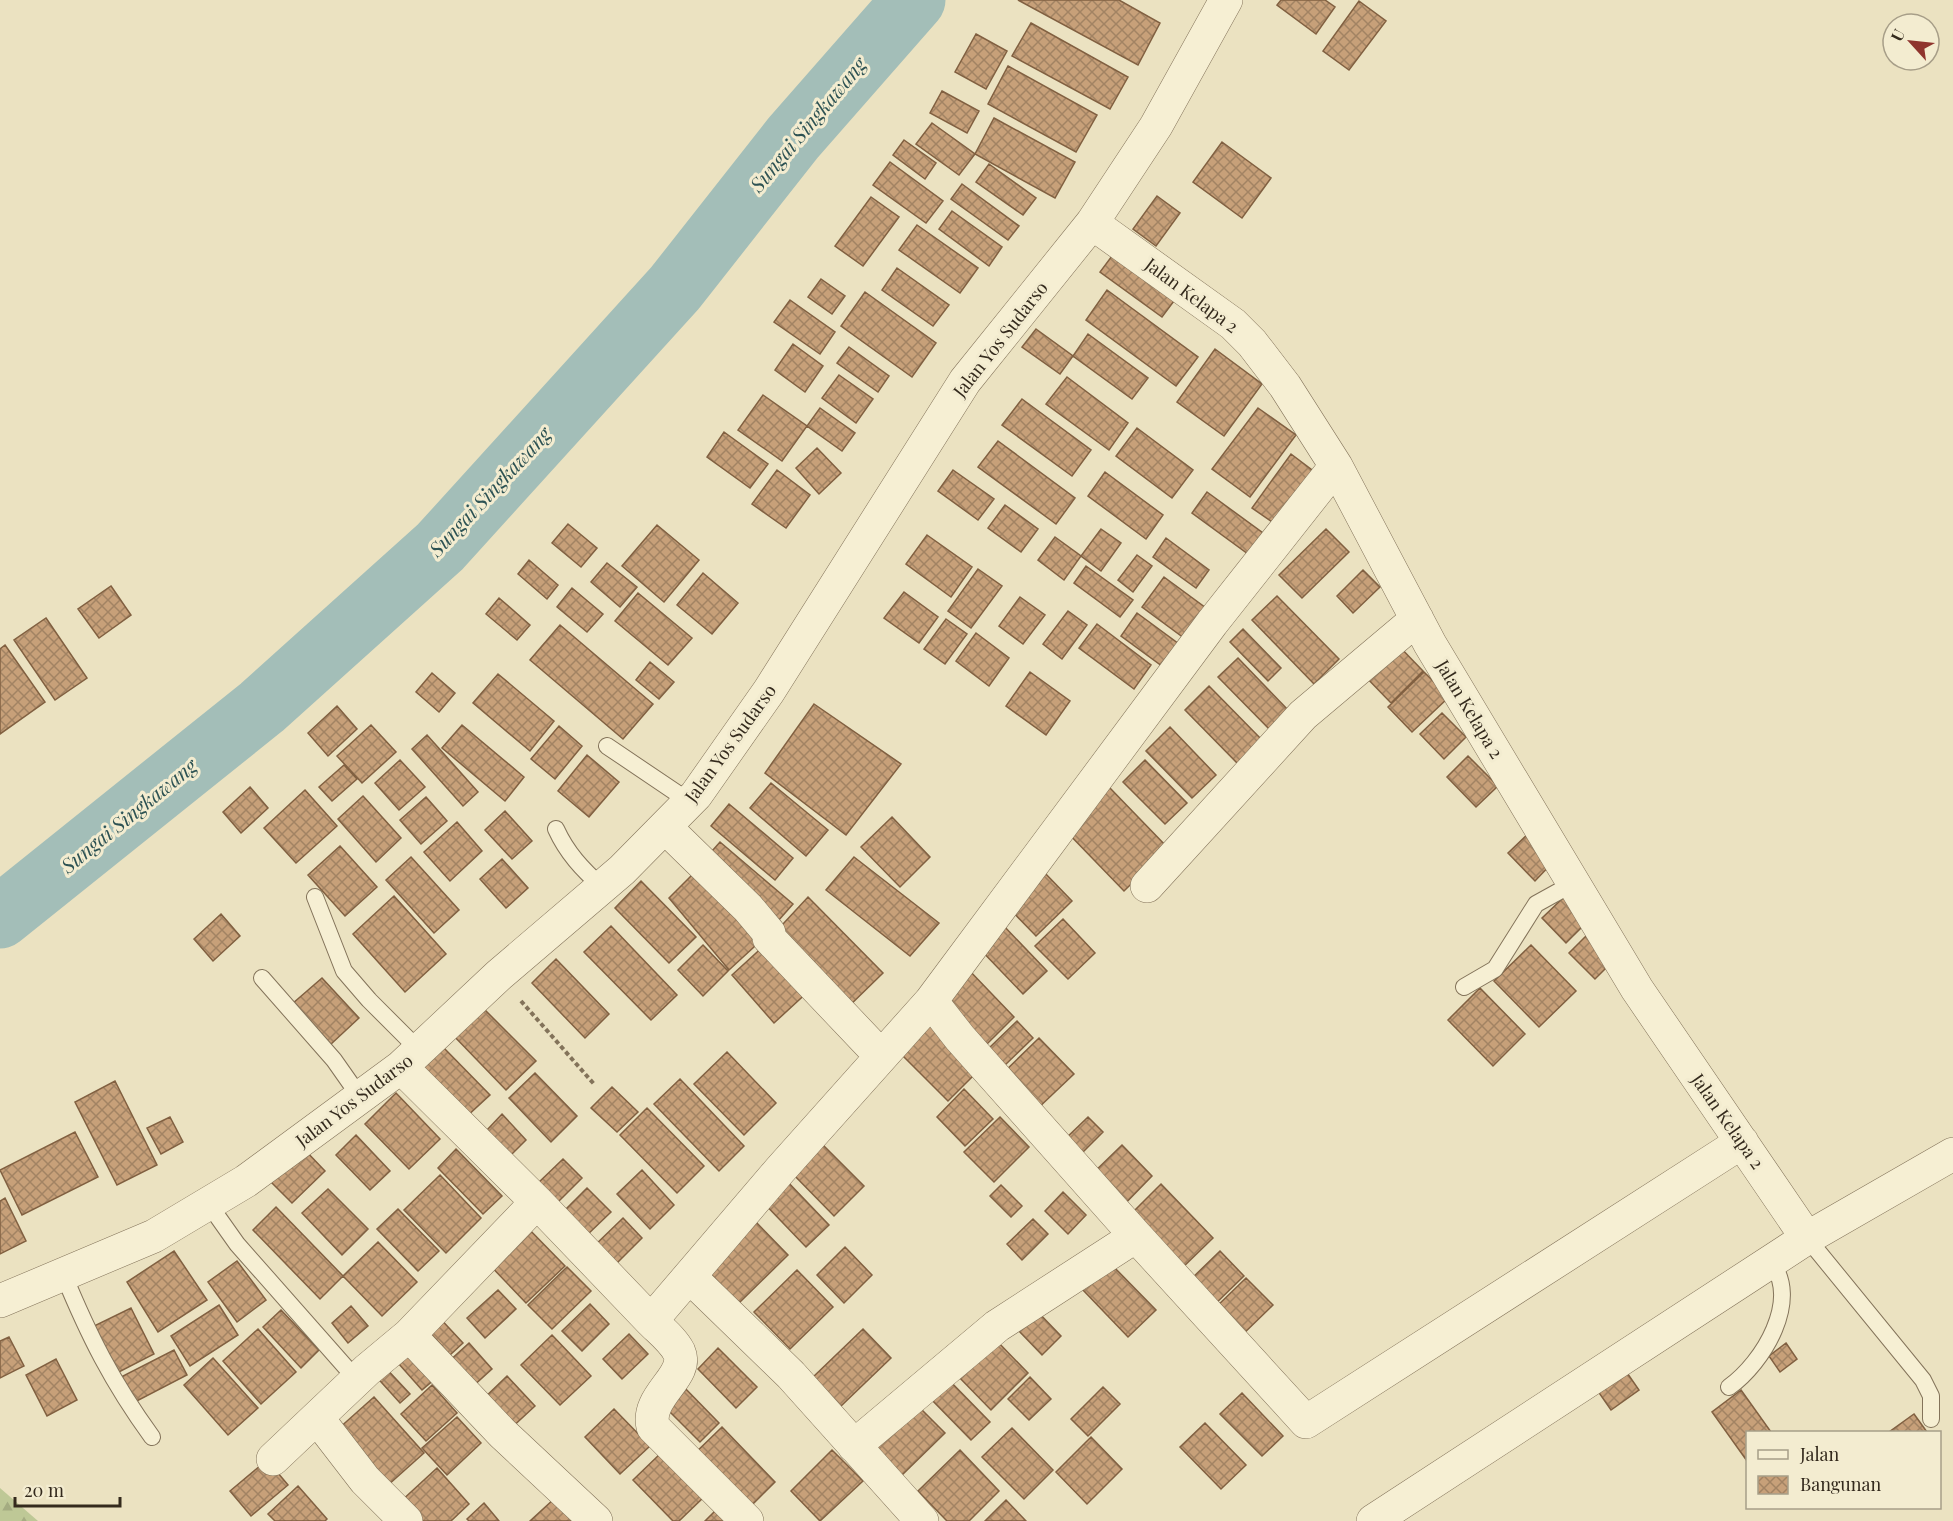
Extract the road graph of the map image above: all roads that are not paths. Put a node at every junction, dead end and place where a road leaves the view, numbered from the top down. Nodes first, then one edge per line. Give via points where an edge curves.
1 (1226, 0) edge
2 (1092, 223) junction
3 (1336, 466) junction
4 (1418, 619) junction
5 (607, 746) dead end
6 (690, 802) junction
7 (664, 827) junction
8 (556, 829) dead end
9 (1574, 883) junction
10 (1147, 886) dead end
11 (602, 887) junction
12 (315, 897) dead end
13 (262, 978) dead end
14 (1464, 987) dead end
15 (931, 1001) junction
16 (881, 1056) junction
17 (410, 1059) junction
18 (360, 1097) junction
19 (1742, 1142) junction
20 (1953, 1154) edge
21 (537, 1202) junction
22 (208, 1203) junction
23 (1136, 1236) junction
24 (1807, 1238) junction
25 (1770, 1261) junction
26 (63, 1274) junction
27 (690, 1277) junction
28 (0, 1300) edge
29 (651, 1320) junction
30 (409, 1335) junction
31 (357, 1380) junction
32 (1729, 1387) dead end
33 (318, 1419) junction
34 (1931, 1419) dead end
35 (152, 1437) dead end
36 (854, 1446) junction
37 (273, 1459) dead end
38 (406, 1521) edge
39 (596, 1521) edge
40 (747, 1521) edge
41 (922, 1521) edge
42 (1373, 1521) edge

1 - 2 street, Jalan Yos Sudarso via 1156,126
2 - 3 street, Jalan Kelapa 2 via 1233,324 1285,386
2 - 6 street, Jalan Yos Sudarso via 965,381 769,691
3 - 4 street, Jalan Kelapa 2
3 - 15 street via 1205,632
4 - 9 street, Jalan Kelapa 2
4 - 10 street via 1303,715
5 - 6 lane
6 - 7 street, Jalan Yos Sudarso
7 - 11 street, Jalan Yos Sudarso
7 - 16 street via 748,908 808,982
8 - 11 lane via 577,864
9 - 14 lane via 1536,904 1495,969
9 - 19 street, Jalan Kelapa 2 via 1637,989
11 - 17 street, Jalan Yos Sudarso via 499,975
12 - 17 lane via 344,971
13 - 18 lane via 334,1060
15 - 16 street
15 - 23 street
16 - 27 street
17 - 18 street, Jalan Yos Sudarso
17 - 21 street
18 - 22 street, Jalan Yos Sudarso via 246,1181
19 - 23 street via 1306,1422
19 - 24 street, Jalan Kelapa 2
20 - 24 street
21 - 29 street
21 - 30 street
22 - 26 street, Jalan Yos Sudarso via 154,1236
22 - 31 lane via 237,1245
23 - 36 street via 997,1326
24 - 25 street
24 - 34 lane via 1923,1380 1931,1396
25 - 32 lane via 1783,1286 1781,1304 1759,1359
25 - 42 street
26 - 28 street, Jalan Yos Sudarso
26 - 35 lane via 92,1342 126,1402
27 - 29 street
27 - 36 street
29 - 40 street via 679,1353 681,1362 653,1407 653,1427
30 - 31 street
30 - 39 street via 502,1433
31 - 33 street
33 - 37 street
33 - 38 street via 365,1480
36 - 41 street

